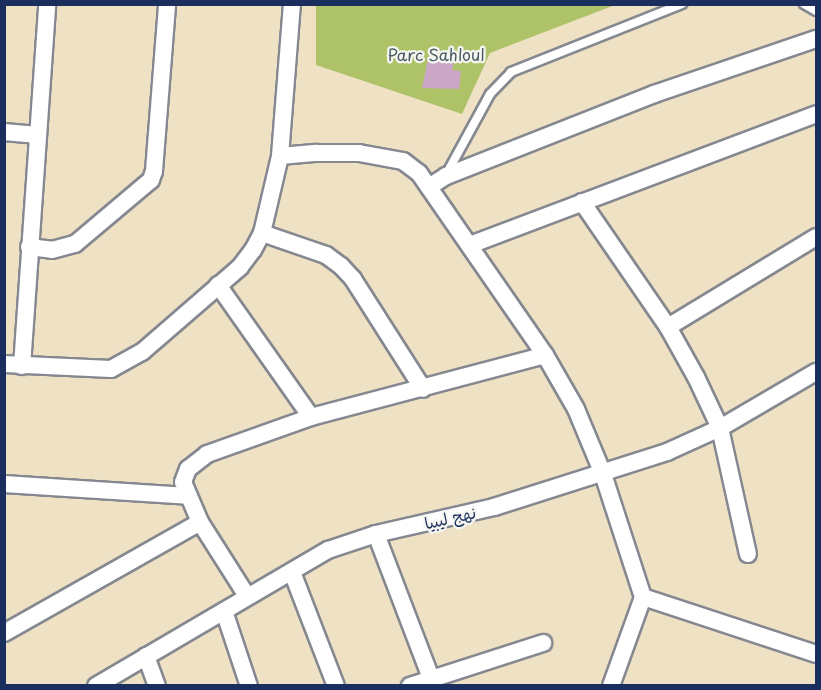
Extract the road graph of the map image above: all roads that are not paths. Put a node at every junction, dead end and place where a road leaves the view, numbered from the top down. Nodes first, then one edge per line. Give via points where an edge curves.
1 (47, 4) edge
2 (167, 4) edge
3 (292, 4) edge
4 (682, 4) edge
5 (804, 4) edge
6 (816, 11) edge
7 (816, 39) edge
8 (816, 114) edge
9 (4, 132) edge
10 (38, 135) junction
11 (280, 156) junction
12 (446, 176) junction
13 (429, 187) junction
14 (582, 202) junction
15 (262, 233) junction
16 (816, 237) edge
17 (470, 245) junction
18 (29, 247) junction
19 (218, 285) junction
20 (668, 327) junction
21 (545, 355) junction
22 (4, 364) edge
23 (22, 366) junction
24 (816, 372) edge
25 (423, 389) junction
26 (311, 417) junction
27 (720, 428) junction
28 (603, 474) junction
29 (4, 484) edge
30 (188, 496) junction
31 (200, 522) junction
32 (376, 534) junction
33 (748, 554) dead end
34 (292, 572) junction
35 (247, 596) junction
36 (643, 597) junction
37 (224, 610) junction
38 (4, 633) edge
39 (543, 643) dead end
40 (816, 654) edge
41 (146, 656) junction
42 (433, 682) edge
43 (96, 686) edge
44 (157, 686) edge
45 (249, 686) edge
46 (336, 686) edge
47 (410, 686) edge
48 (611, 686) edge

1 - 10 street
2 - 18 street via 151,180 75,244 52,250
3 - 11 street
4 - 12 lane via 511,72 490,94
5 - 6 lane
7 - 12 street via 654,94
8 - 14 street
9 - 10 street
10 - 18 street
11 - 13 street via 359,153 391,157 412,167
11 - 15 street
12 - 13 street
13 - 17 street
14 - 17 street
14 - 20 street
15 - 19 street via 240,267
15 - 25 street via 326,255 341,266
16 - 20 street
17 - 21 street
18 - 23 street
19 - 23 street via 142,352 111,369
19 - 26 street
20 - 27 street
21 - 25 street
21 - 28 street via 576,409
22 - 23 street
24 - 27 street, نهج ليبيا
25 - 26 street
26 - 30 street via 194,462 184,474
27 - 28 street, نهج ليبيا
27 - 33 street
28 - 32 street, نهج ليبيا via 494,507
28 - 36 street
29 - 30 street
30 - 31 street
31 - 35 street
31 - 38 street
32 - 34 street, نهج ليبيا via 328,550
32 - 42 street
34 - 35 street, نهج ليبيا
34 - 46 street
35 - 37 street, نهج ليبيا
36 - 40 street
36 - 48 street
37 - 41 street, نهج ليبيا
37 - 45 street
39 - 42 street
41 - 43 street, نهج ليبيا
41 - 44 street
42 - 47 street

